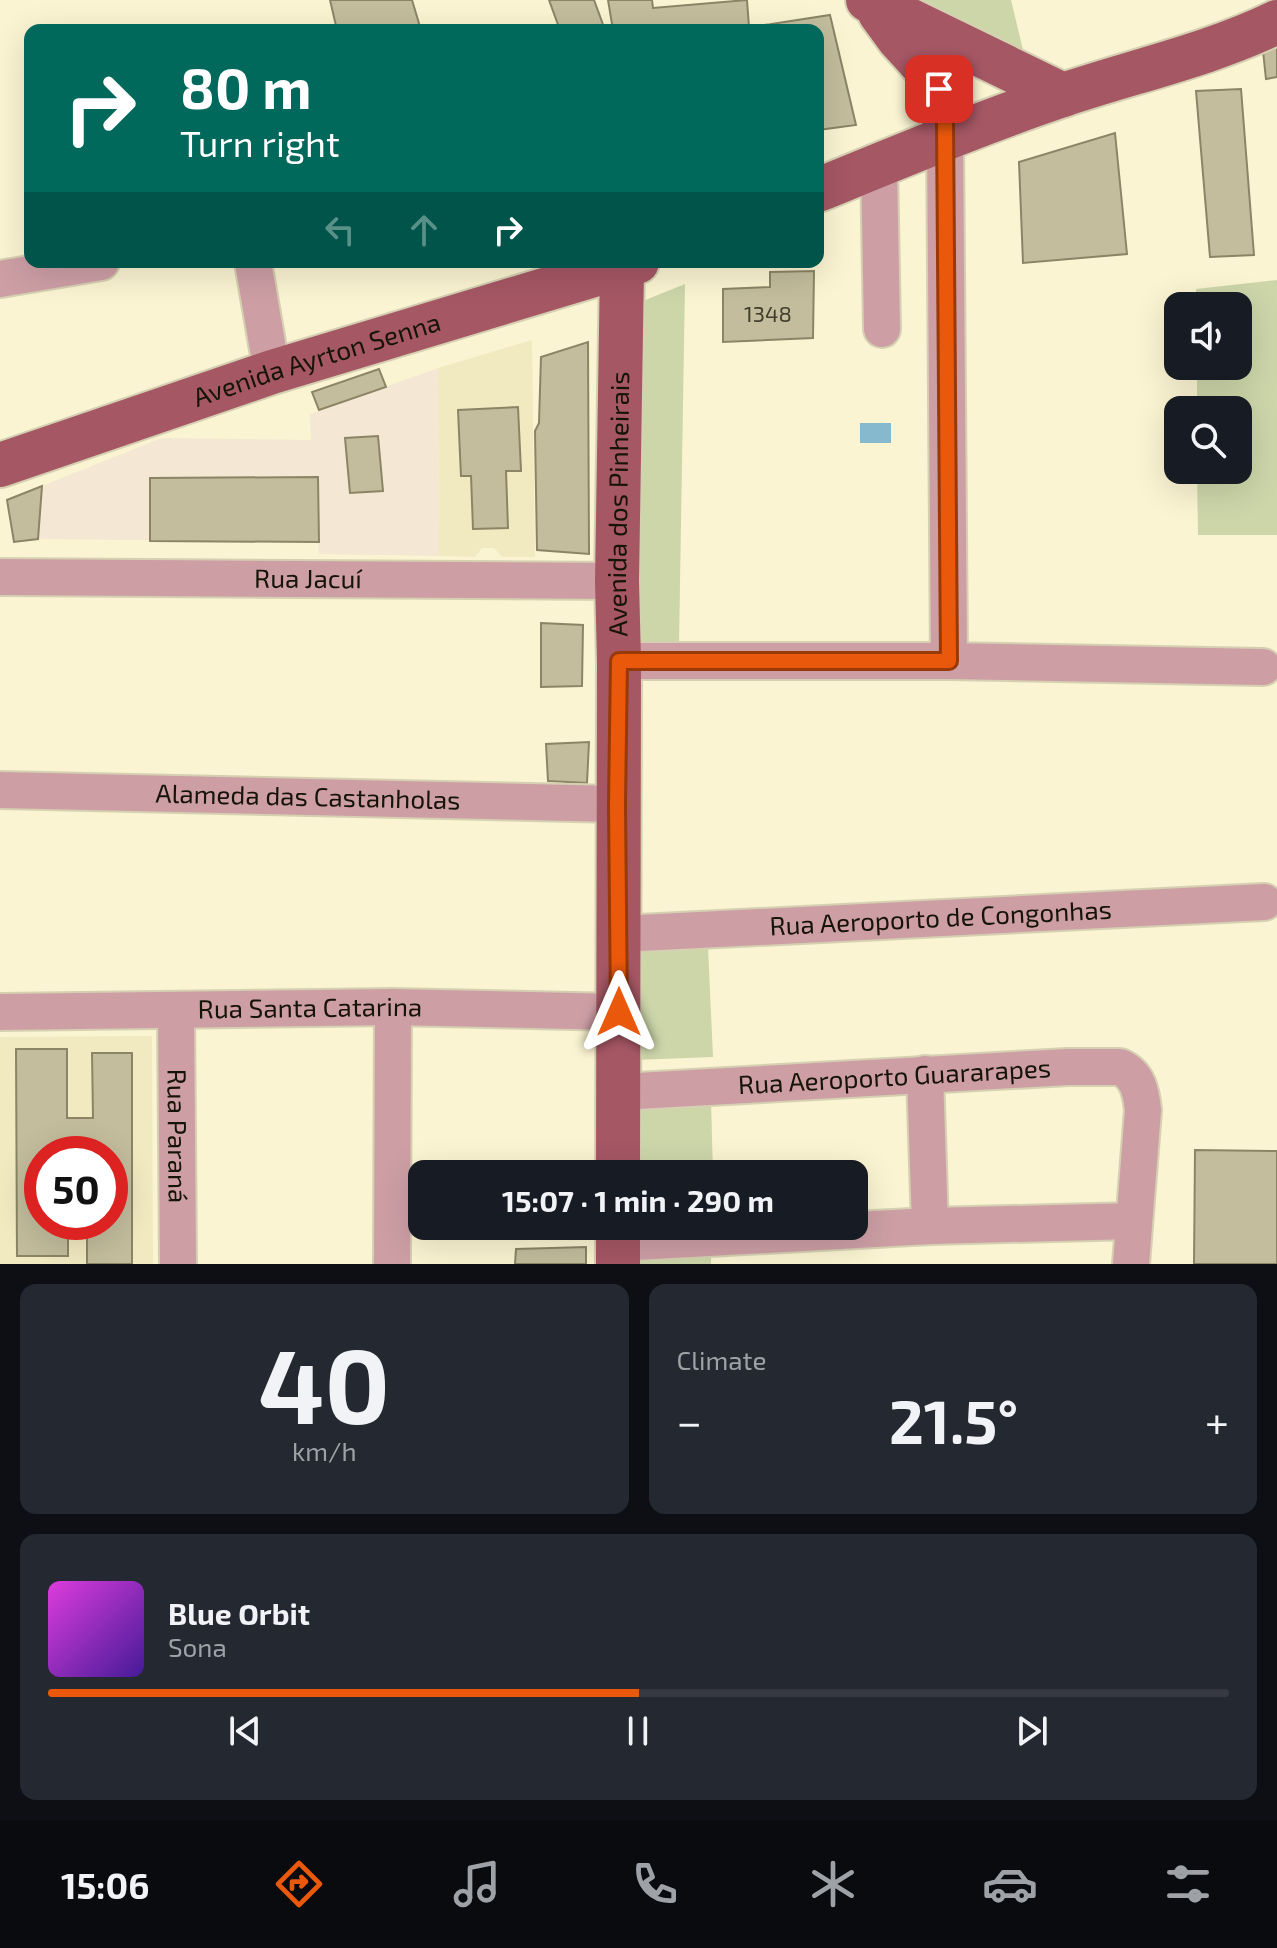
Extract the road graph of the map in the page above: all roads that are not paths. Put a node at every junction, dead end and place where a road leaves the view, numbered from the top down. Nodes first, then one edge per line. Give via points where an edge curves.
1 (870, 1) edge
2 (1277, 22) edge
3 (1063, 95) junction
4 (945, 137) junction
5 (879, 165) junction
6 (824, 188) edge
7 (65, 268) edge
8 (254, 268) edge
9 (619, 268) edge
10 (629, 268) edge
11 (0, 279) edge
12 (882, 329) dead end
13 (272, 372) junction
14 (0, 465) edge
15 (0, 577) edge
16 (617, 581) junction
17 (619, 661) junction
18 (949, 661) junction
19 (1263, 667) dead end
20 (0, 790) edge
21 (617, 804) junction
22 (1264, 902) dead end
23 (619, 934) junction
24 (393, 1007) junction
25 (176, 1010) junction
26 (0, 1012) edge
27 (619, 1012) junction
28 (925, 1074) junction
29 (619, 1092) junction
30 (618, 1160) edge
31 (1134, 1221) junction
32 (930, 1226) junction
33 (618, 1244) edge
34 (178, 1264) edge
35 (392, 1264) edge
36 (1131, 1264) edge

1 - 3 main road
1 - 4 main road via 939,89
2 - 3 main road
3 - 4 main road
4 - 5 main road
4 - 18 street
5 - 6 main road
5 - 12 street
7 - 11 street
8 - 13 street
9 - 13 main road, Avenida Ayrton Senna
10 - 16 main road, Avenida dos Pinheirais
13 - 14 main road, Avenida Ayrton Senna
15 - 16 street, Rua Jacuí
16 - 17 main road, Avenida dos Pinheirais
17 - 18 street
17 - 21 main road, Avenida dos Pinheirais
18 - 19 street
20 - 21 street, Alameda das Castanholas
21 - 23 main road, Avenida dos Pinheirais
22 - 23 street, Rua Aeroporto de Congonhas
23 - 27 main road, Avenida dos Pinheirais
24 - 25 street, Rua Santa Catarina
24 - 27 street, Rua Santa Catarina
24 - 35 street
25 - 26 street, Rua Santa Catarina
25 - 34 street, Rua Paraná
27 - 29 main road, Avenida dos Pinheirais
28 - 29 street, Rua Aeroporto Guararapes
28 - 31 street, Rua Aeroporto Guararapes via 1068,1067 1127,1071 1139,1086 1143,1110
28 - 32 street
29 - 30 main road, Avenida dos Pinheirais
31 - 32 street
31 - 36 street
32 - 33 street

